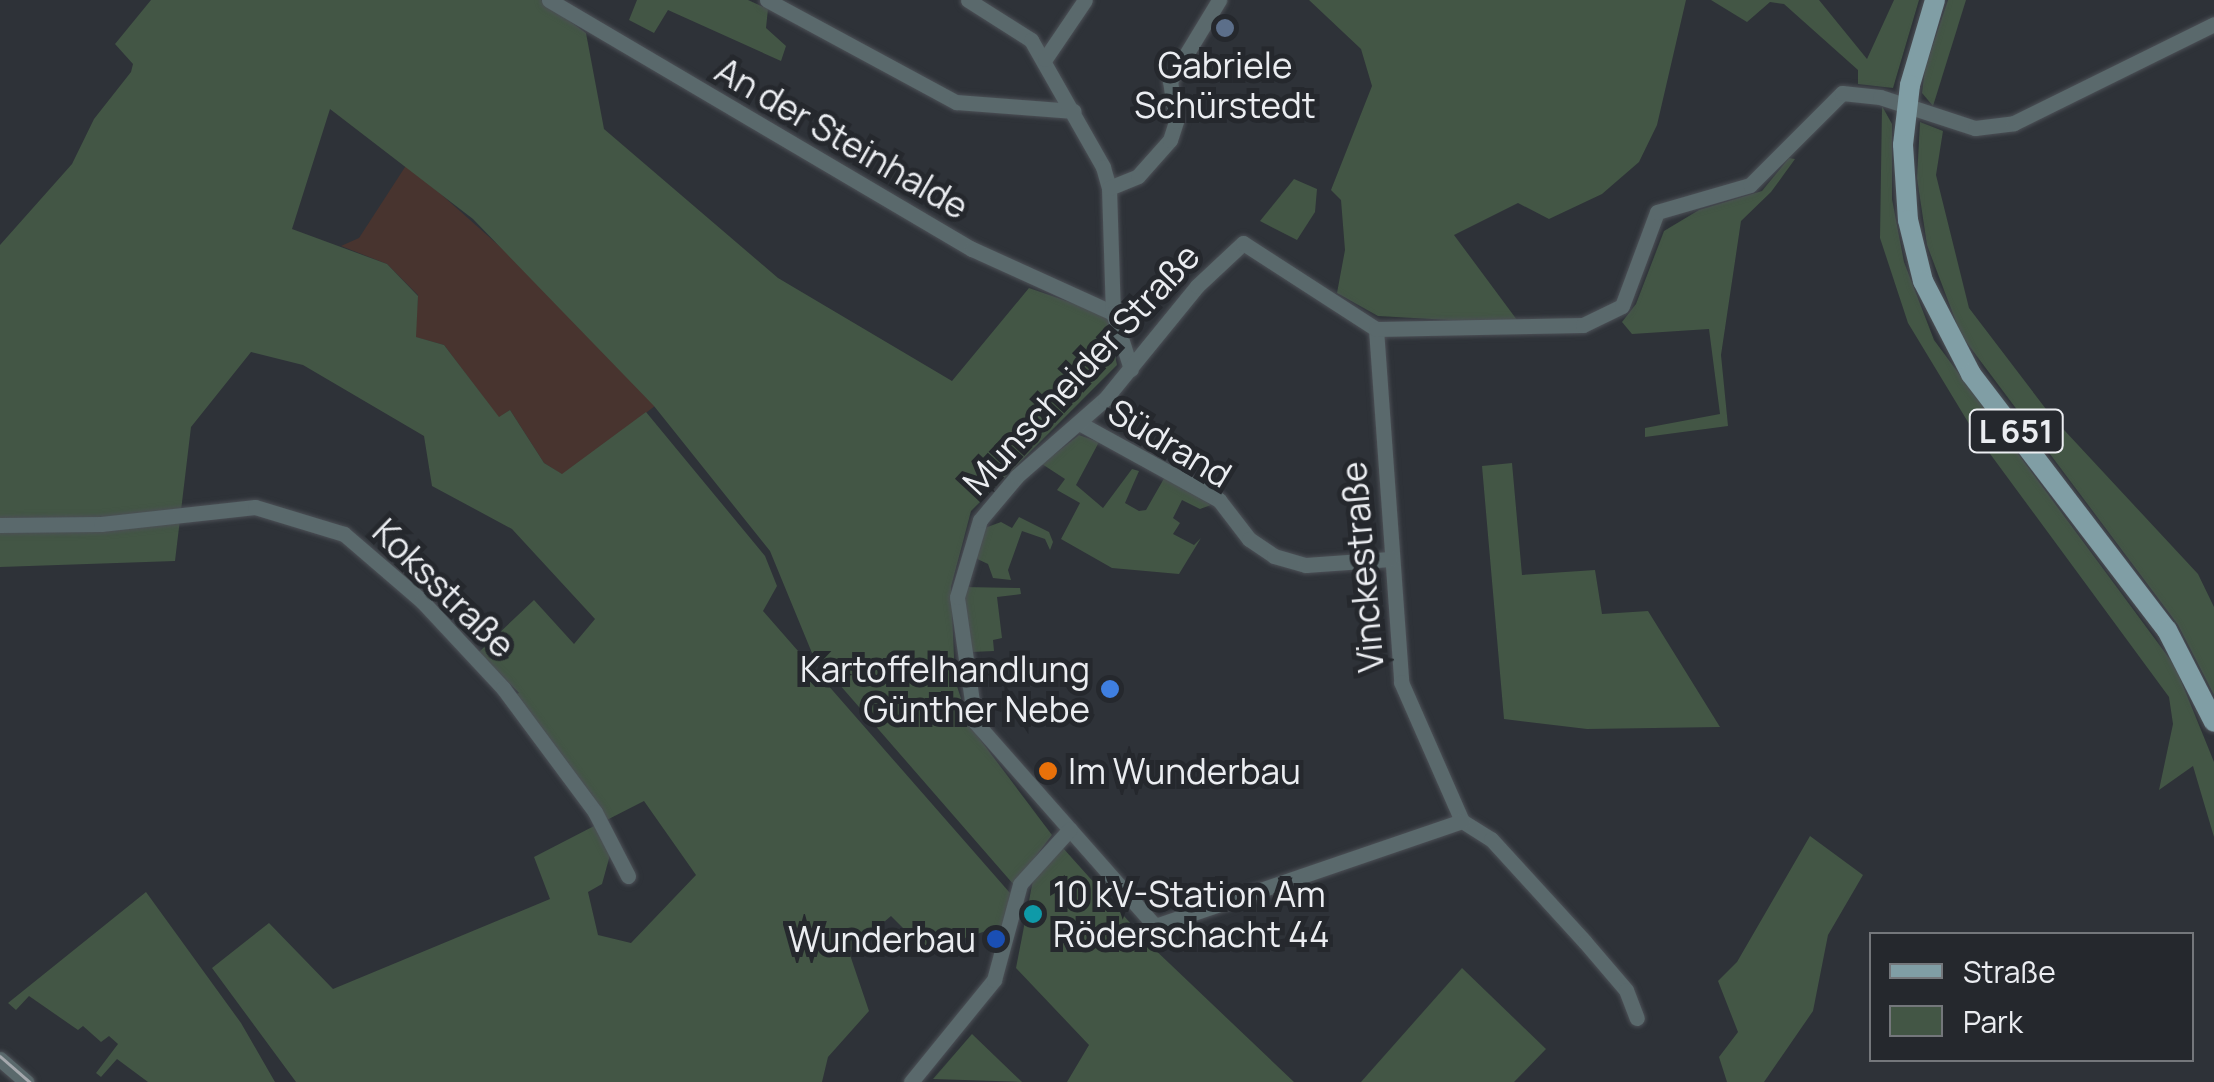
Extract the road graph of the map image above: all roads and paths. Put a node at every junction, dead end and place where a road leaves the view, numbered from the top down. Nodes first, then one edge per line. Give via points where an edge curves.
1 (548, 0) edge
2 (768, 0) edge
3 (968, 0) edge
4 (1085, 0) edge
5 (1218, 0) edge
6 (1935, 0) edge
7 (2214, 24) edge
8 (1045, 59) junction
9 (1906, 106) junction
10 (1074, 111) junction
11 (1109, 188) junction
12 (1112, 313) junction
13 (1376, 329) junction
14 (1132, 369) junction
15 (1080, 423) junction
16 (0, 526) edge
17 (1390, 559) junction
18 (2214, 722) edge
19 (1462, 821) junction
20 (1070, 830) junction
21 (628, 876) dead end
22 (1636, 1018) dead end
23 (0, 1059) edge
24 (26, 1082) edge
25 (911, 1082) edge

1 - 12 street, An der Steinhalde via 972,250
2 - 10 street via 951,100 992,110
3 - 8 street via 1026,34
4 - 8 street
5 - 11 street via 1170,81 1176,121 1170,140 1138,176
6 - 9 main road, L 651
7 - 9 street via 2050,110 1975,128
8 - 10 street
9 - 13 street via 1842,93 1750,185 1657,212 1628,296 1606,318 1544,328
9 - 18 main road, L 651 via 1908,220 1945,330 2167,630
10 - 11 street
11 - 12 street
12 - 14 street
13 - 14 street, Munscheider Straße via 1246,243 1197,286
13 - 17 street, Vinckestraße
14 - 15 street, Munscheider Straße
15 - 17 street, Südrand via 1219,500 1248,539 1274,556 1306,565
15 - 20 street, Munscheider Straße via 984,514 966,552 957,598 975,722
16 - 21 street, Koksstraße via 101,524 255,507 344,534 421,601 503,688 595,812
17 - 19 street, Vinckestraße via 1400,682
19 - 20 street, Munscheider Straße via 1160,928
19 - 22 street, Vinckestraße via 1491,839 1586,942 1626,990
20 - 25 street via 1020,884 994,980
23 - 24 street

